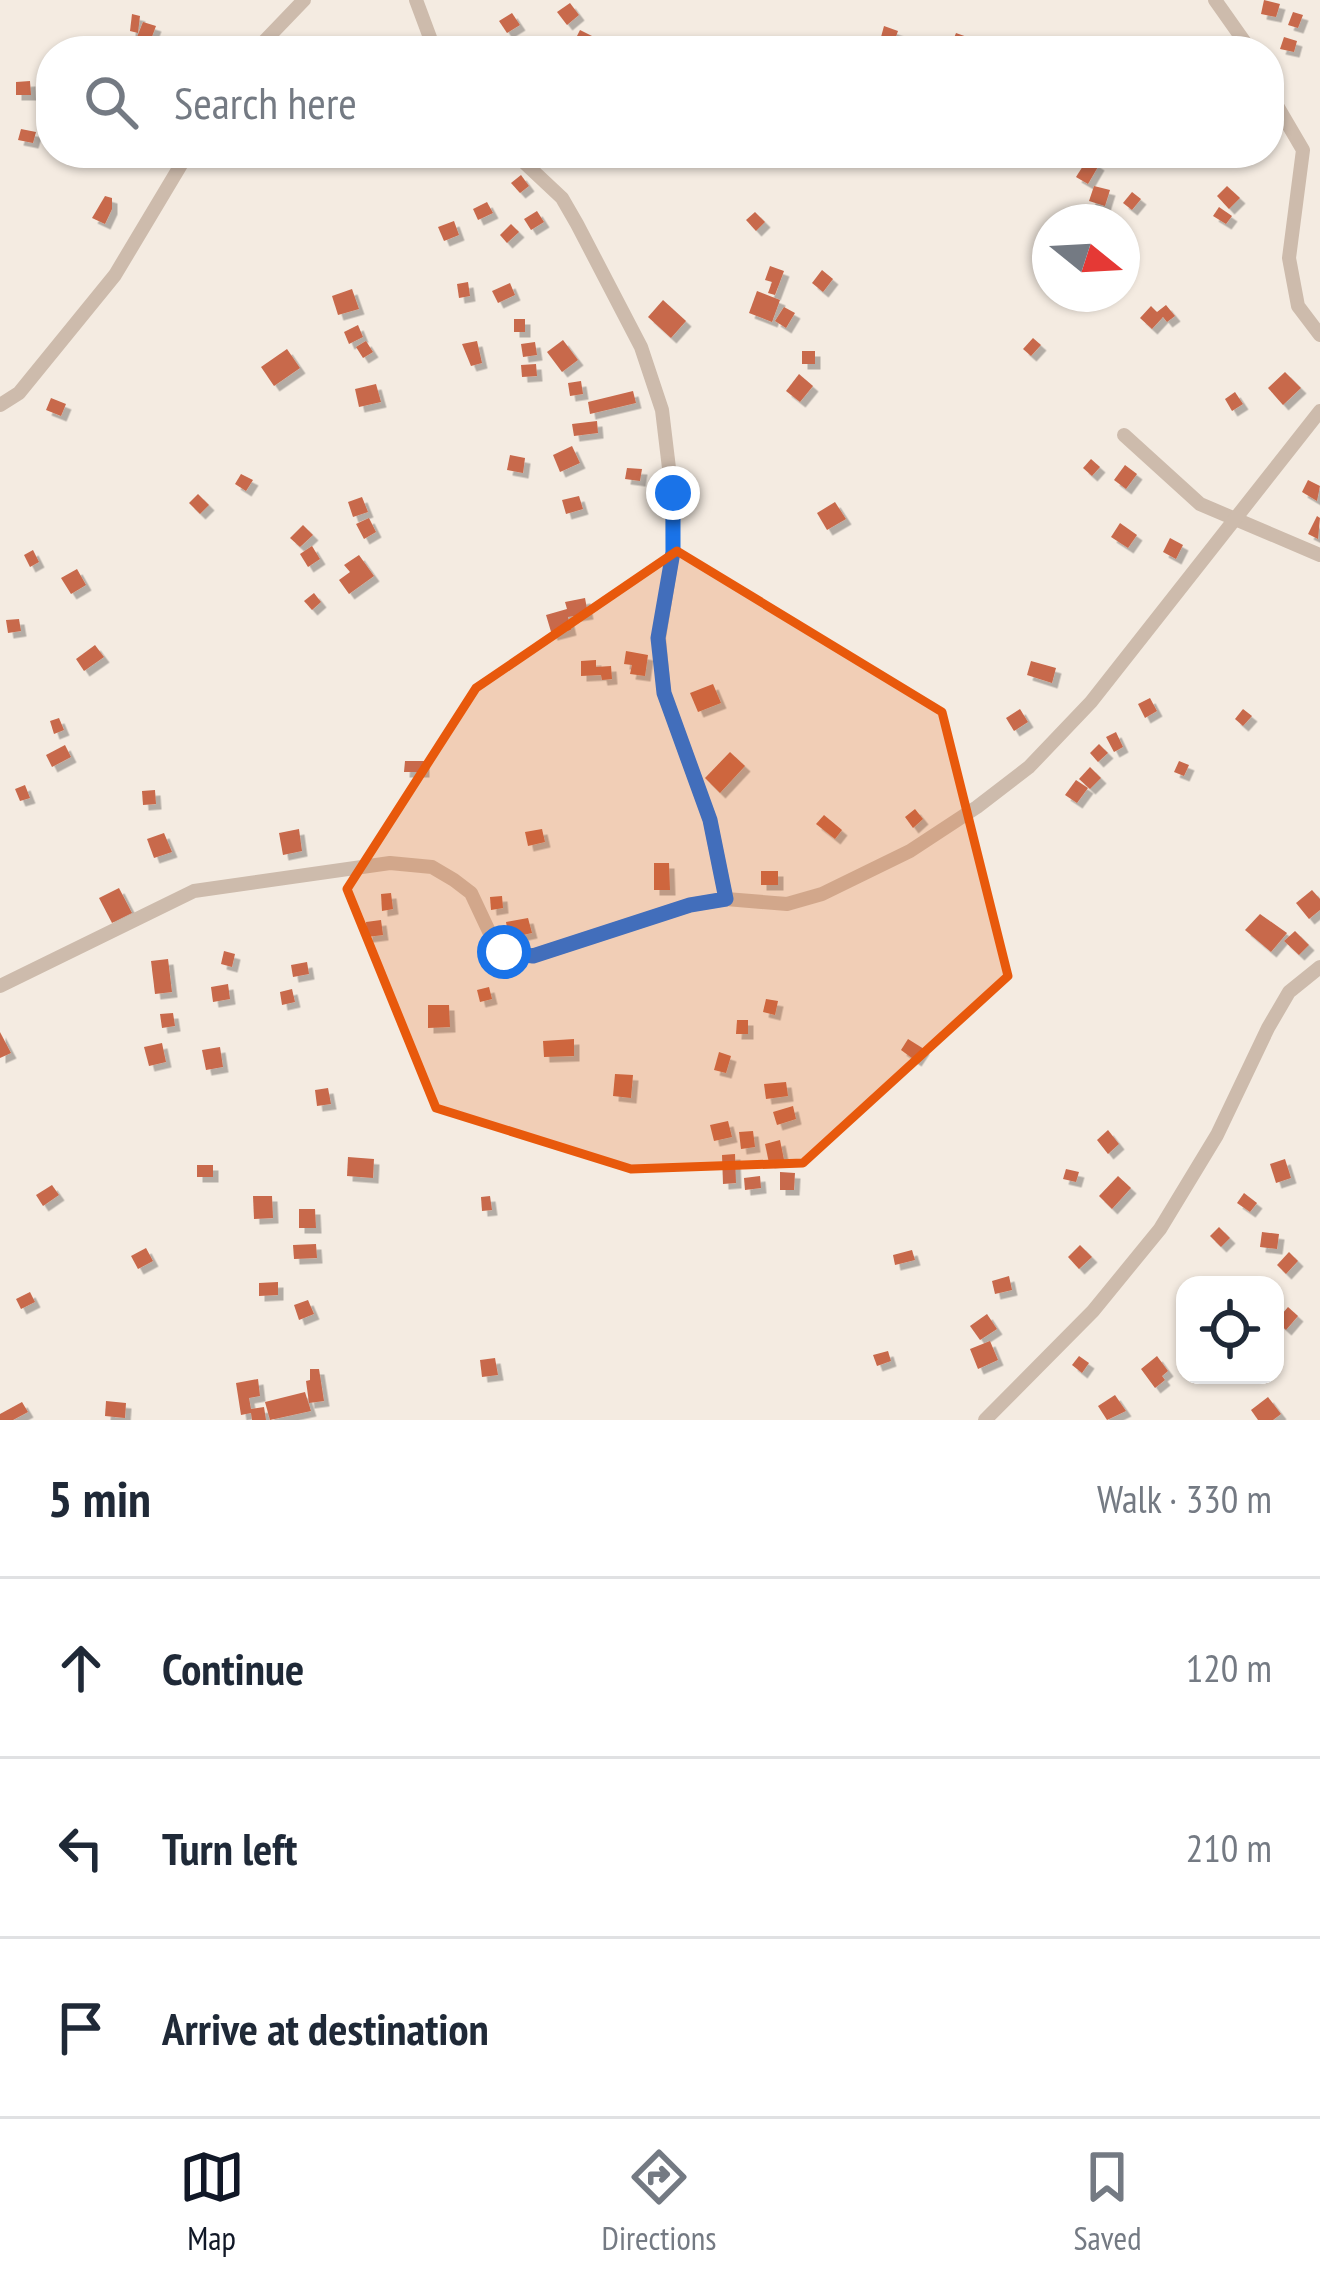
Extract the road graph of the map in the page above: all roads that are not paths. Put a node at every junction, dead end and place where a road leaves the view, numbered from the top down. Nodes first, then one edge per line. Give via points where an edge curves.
1 (304, 0) edge
2 (416, 0) edge
3 (1215, 0) edge
4 (269, 36) edge
5 (429, 36) edge
6 (1240, 36) edge
7 (1284, 118) edge
8 (179, 168) edge
9 (530, 168) edge
10 (1320, 335) edge
11 (0, 405) edge
12 (1320, 411) edge
13 (1124, 435) dead end
14 (1235, 517) junction
15 (1320, 555) edge
16 (726, 899) junction
17 (1320, 967) edge
18 (0, 986) edge
19 (985, 1420) edge

1 - 4 street
2 - 5 street
3 - 6 street
7 - 10 street via 1303,150 1289,258 1298,306
8 - 11 street via 115,275 19,393
9 - 16 street via 578,224 641,347 662,410 673,493 673,552 658,638 664,693 710,820
12 - 14 street
13 - 14 street via 1200,504
14 - 15 street
14 - 16 street via 1091,702 977,808 822,894 788,904
16 - 18 street via 518,957 494,942 471,893 432,868 334,868 194,891
17 - 19 street via 1289,992 1160,1228 1093,1311

